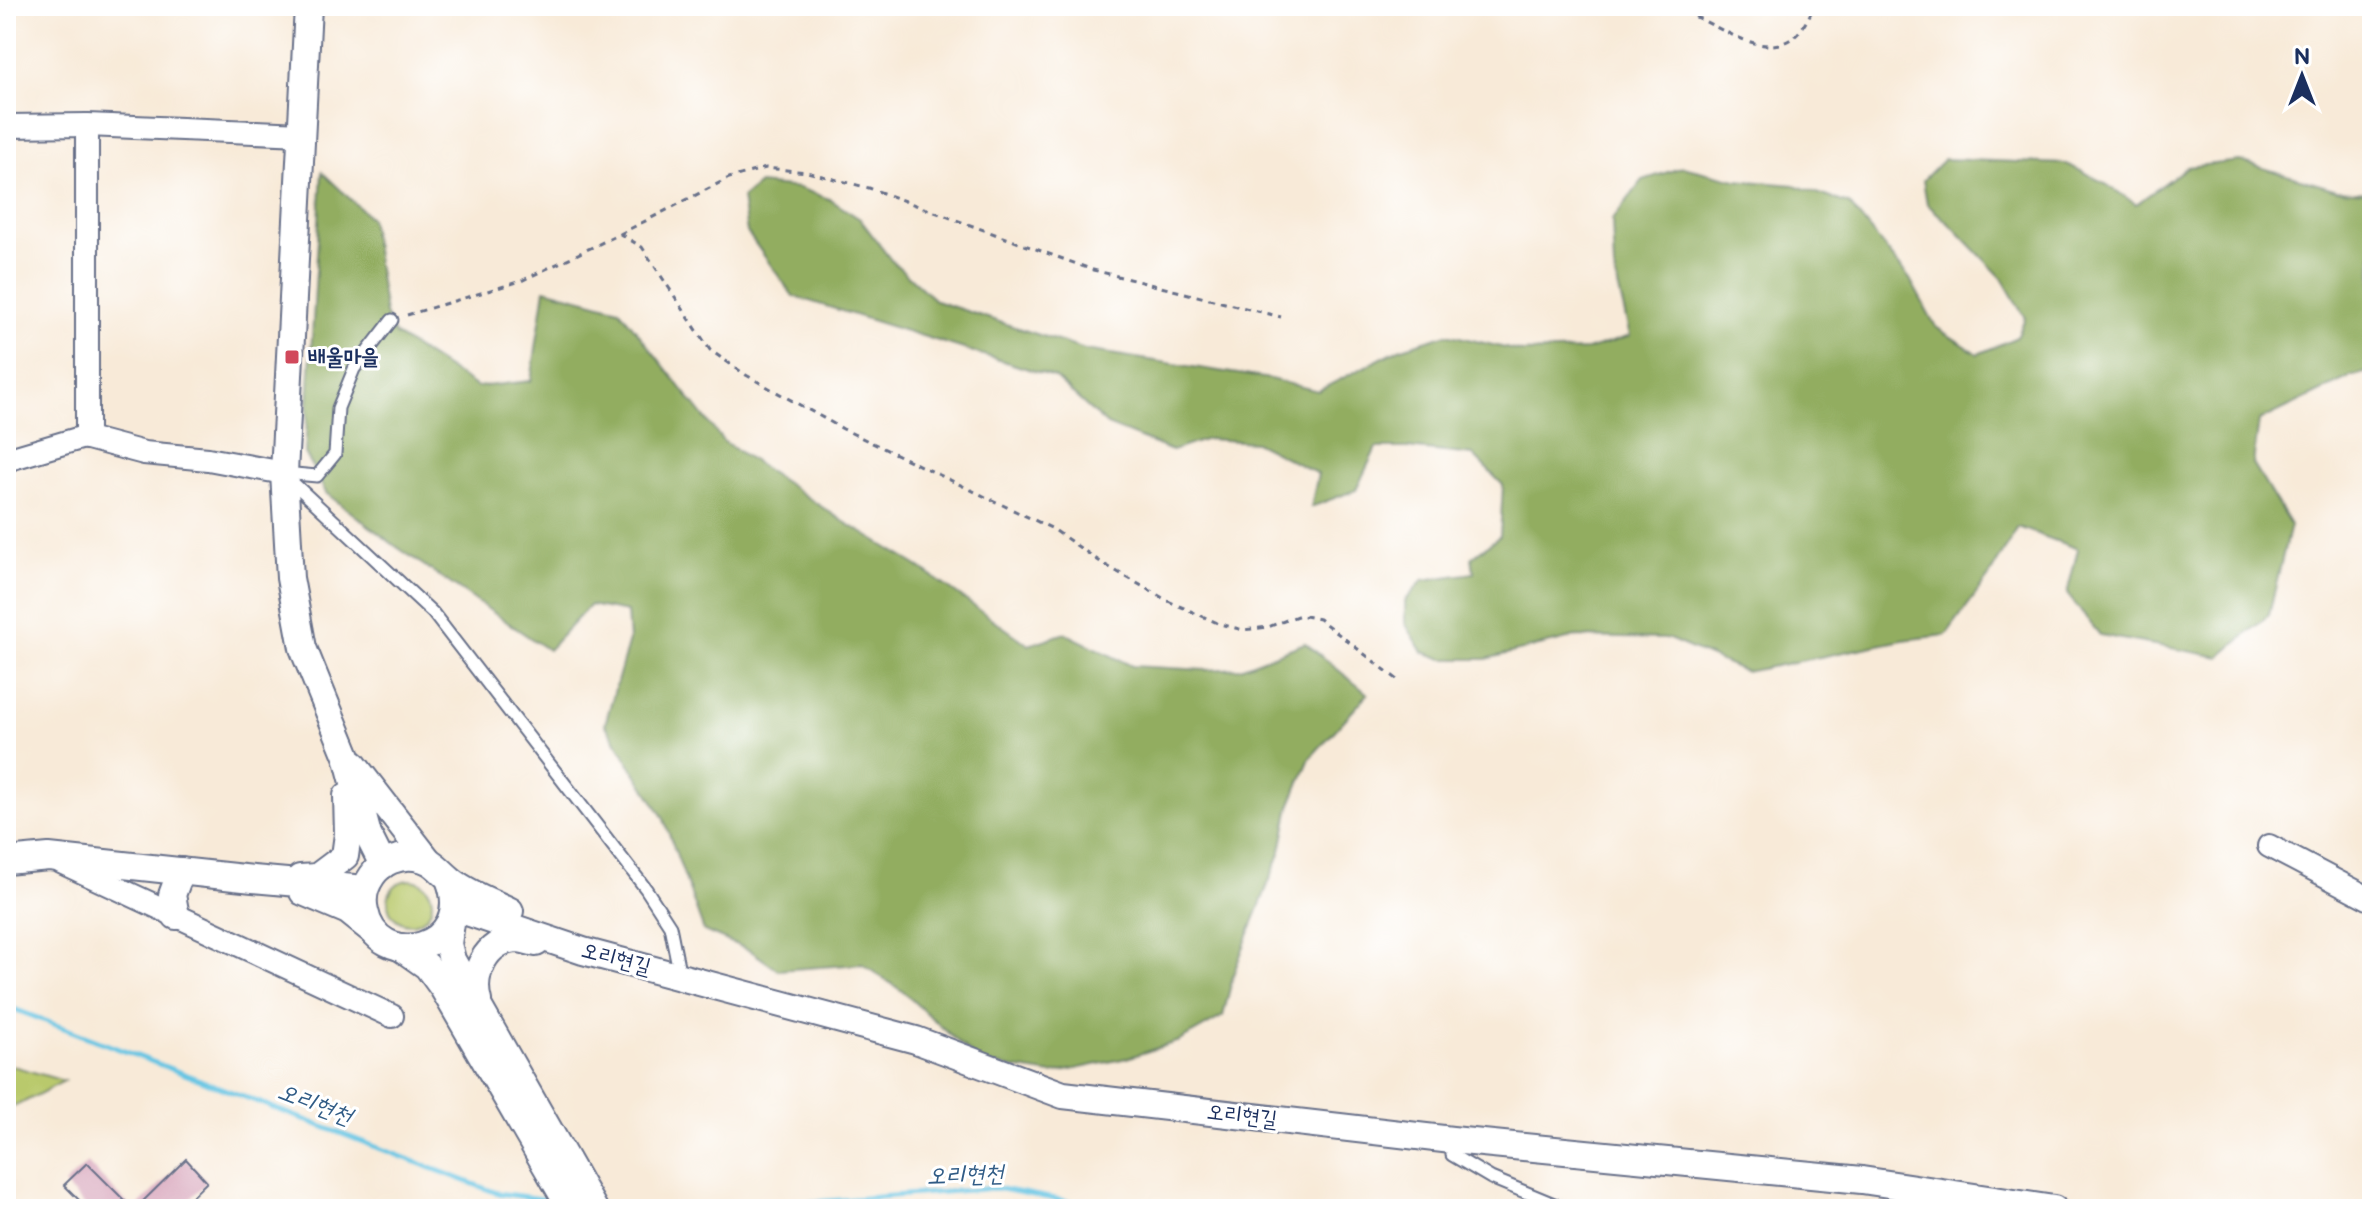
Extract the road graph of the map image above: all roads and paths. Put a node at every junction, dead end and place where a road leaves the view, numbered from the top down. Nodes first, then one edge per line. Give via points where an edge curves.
1 (308, 6) edge
2 (1661, 6) edge
3 (1815, 6) edge
4 (87, 125) junction
5 (6, 126) edge
6 (302, 134) junction
7 (620, 234) junction
8 (1281, 317) dead end
9 (392, 320) joint
10 (87, 438) junction
11 (6, 460) edge
12 (284, 473) junction
13 (1398, 680) dead end
14 (347, 756) junction
15 (2269, 846) dead end
16 (49, 857) junction
17 (427, 859) junction
18 (6, 861) edge
19 (383, 865) junction
20 (181, 871) junction
21 (253, 879) junction
22 (449, 879) junction
23 (365, 889) junction
24 (2372, 900) edge
25 (176, 916) junction
26 (453, 916) junction
27 (374, 932) junction
28 (400, 947) junction
29 (583, 951) junction
30 (680, 976) junction
31 (481, 1011) junction
32 (392, 1016) dead end
33 (511, 1085) junction
34 (1452, 1140) junction
35 (571, 1209) edge
36 (594, 1209) edge
37 (1566, 1209) edge
38 (2054, 1209) edge

1 - 6 street
2 - 3 path via 1684,10 1744,42 1775,44 1794,37
4 - 5 street
4 - 6 street
4 - 10 street
6 - 12 street
7 - 8 path via 729,178 766,168 807,172 869,188 1093,270
7 - 9 path via 521,281
7 - 13 path via 642,247 710,350 746,375 843,429 1053,529 1168,601 1243,630 1300,615 1319,619
9 - 12 lane via 354,369 338,408 335,454 317,476
10 - 11 street
10 - 12 street via 144,453
12 - 14 street via 290,578 303,648
12 - 30 lane via 433,613 646,889 670,926
14 - 17 street
14 - 19 street via 368,835
14 - 21 street via 345,856 317,877
15 - 24 street
16 - 18 street
16 - 20 street
16 - 25 street
17 - 19 street via 397,858
17 - 22 street
19 - 23 street
20 - 21 street
20 - 25 street via 172,895
21 - 23 street
21 - 27 street via 348,911
22 - 26 street via 455,893
22 - 29 street
23 - 27 street via 366,919
25 - 32 street
26 - 28 street via 442,935 429,944
26 - 29 street, 오리현길
26 - 31 street via 448,944 452,960
27 - 28 street
28 - 33 street via 427,966
29 - 30 street, 오리현길
29 - 31 street via 515,939 494,946 476,974
30 - 34 street, 오리현길 via 916,1040 1063,1095
31 - 33 street
33 - 35 street
33 - 36 street
34 - 37 lane via 1452,1155 1478,1171
34 - 38 street, 오리현길 via 1862,1180

